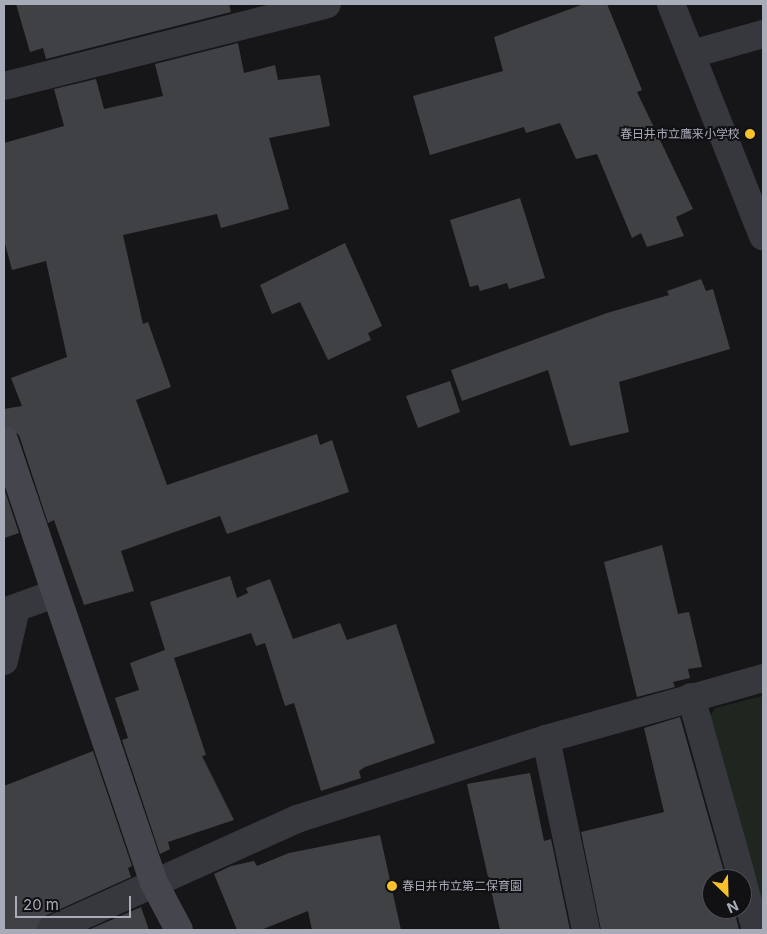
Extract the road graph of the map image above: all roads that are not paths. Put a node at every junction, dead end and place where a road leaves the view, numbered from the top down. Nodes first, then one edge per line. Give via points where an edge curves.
1 (327, 4) edge
2 (671, 4) edge
3 (763, 34) edge
4 (692, 54) junction
5 (4, 86) edge
6 (763, 236) edge
7 (4, 440) edge
8 (54, 594) junction
9 (10, 610) edge
10 (4, 661) edge
11 (763, 678) edge
12 (691, 697) junction
13 (546, 739) junction
14 (739, 869) edge
15 (153, 881) junction
16 (752, 916) edge
17 (51, 930) edge
18 (179, 930) edge
19 (586, 930) edge
20 (756, 930) edge

1 - 5 street
2 - 4 street
3 - 4 street
4 - 6 street
7 - 8 street
8 - 9 street
8 - 15 street
9 - 10 street
11 - 12 street
12 - 13 street
12 - 14 street
13 - 15 street via 297,819
13 - 19 street
15 - 17 street
15 - 18 street
16 - 20 street

